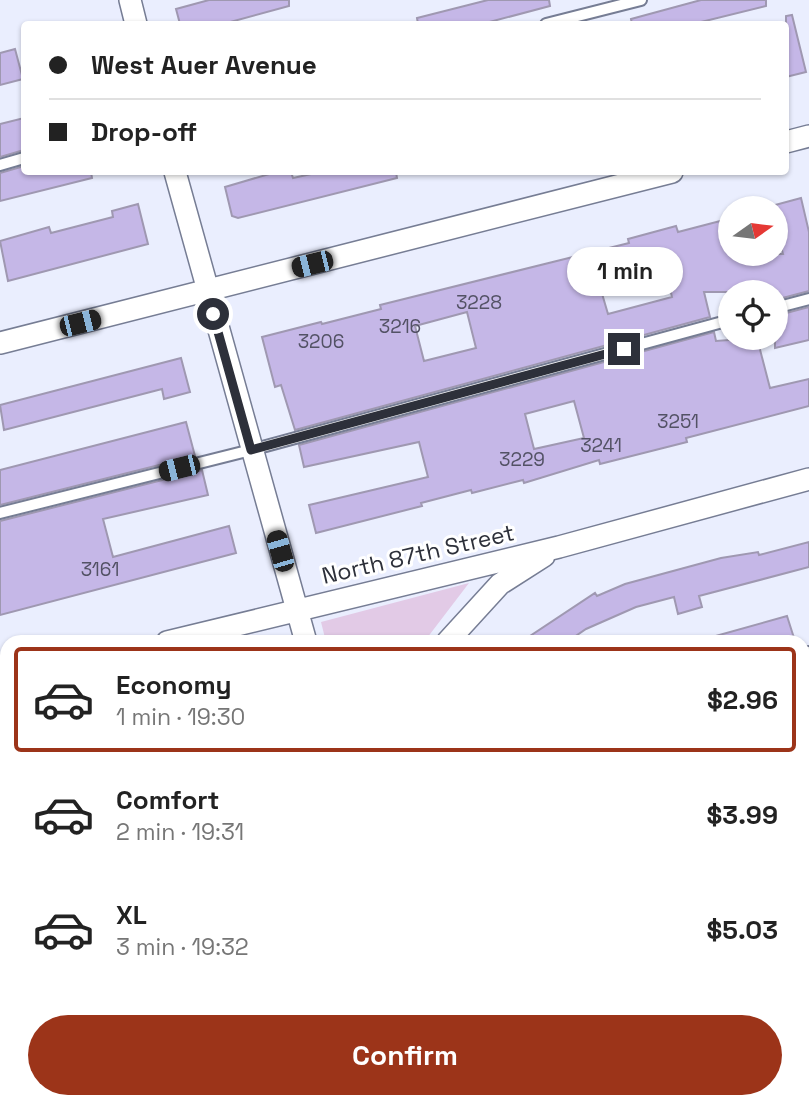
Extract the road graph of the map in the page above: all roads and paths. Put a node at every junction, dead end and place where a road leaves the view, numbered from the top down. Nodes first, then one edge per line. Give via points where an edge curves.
1 (130, 0) edge
2 (641, 0) edge
3 (135, 21) edge
4 (558, 21) edge
5 (809, 136) edge
6 (789, 141) edge
7 (21, 159) edge
8 (0, 165) edge
9 (176, 175) edge
10 (660, 175) edge
11 (207, 290) junction
12 (809, 299) edge
13 (788, 305) edge
14 (718, 323) edge
15 (0, 343) edge
16 (251, 450) junction
17 (809, 479) edge
18 (0, 513) edge
19 (559, 547) junction
20 (297, 610) junction
21 (195, 635) edge
22 (304, 635) edge
23 (453, 635) edge

1 - 3 street
2 - 4 lane
5 - 6 street
7 - 8 lane
9 - 11 street
10 - 11 street
11 - 15 street
11 - 16 street
12 - 13 lane
14 - 16 lane
16 - 18 lane
16 - 20 street
17 - 19 street, North 87th Street
19 - 20 street, North 87th Street
19 - 23 street, North 87th Street via 500,584
20 - 21 street, North 87th Street
20 - 22 street

